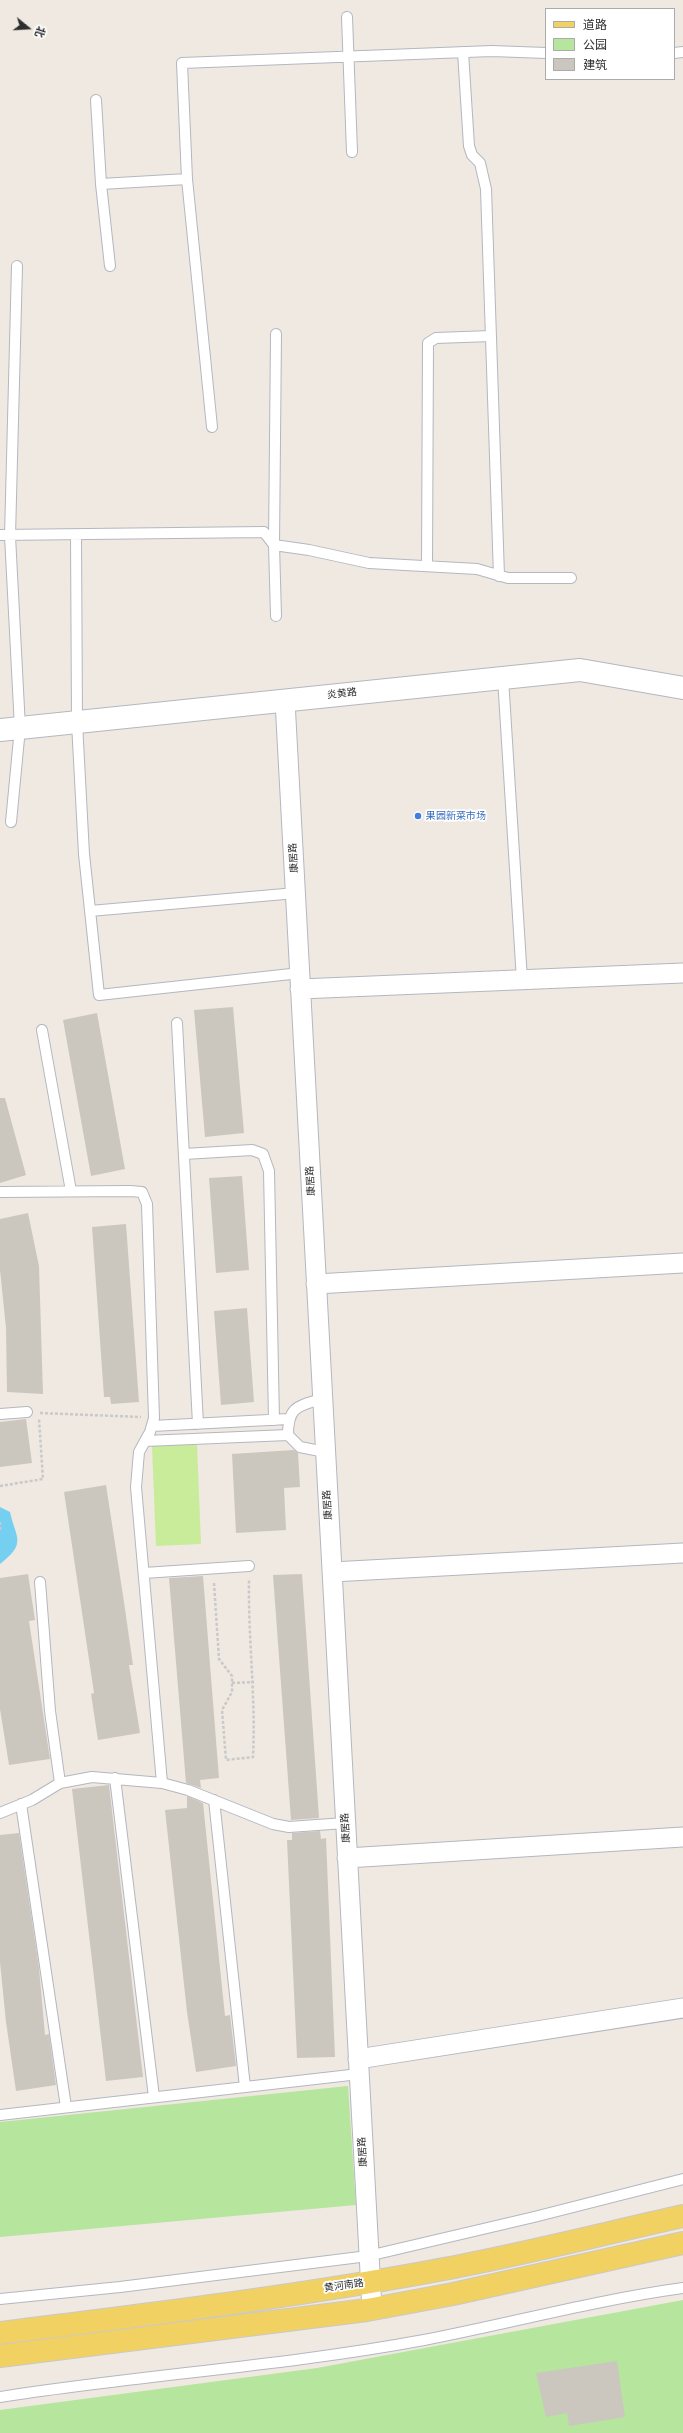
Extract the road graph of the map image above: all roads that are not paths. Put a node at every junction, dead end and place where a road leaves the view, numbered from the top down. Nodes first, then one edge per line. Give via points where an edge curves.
1 (347, 17) dead end
2 (463, 52) junction
3 (545, 53) edge
4 (348, 56) junction
5 (96, 100) dead end
6 (352, 152) dead end
7 (187, 179) junction
8 (101, 184) junction
9 (17, 266) dead end
10 (110, 266) dead end
11 (276, 334) dead end
12 (491, 336) junction
13 (212, 427) dead end
14 (76, 535) junction
15 (5, 536) edge
16 (274, 545) junction
17 (427, 566) junction
18 (499, 576) junction
19 (571, 578) dead end
20 (276, 616) dead end
21 (503, 678) junction
22 (683, 688) edge
23 (285, 701) junction
24 (77, 722) junction
25 (10, 729) edge
26 (12, 822) dead end
27 (296, 893) junction
28 (90, 911) junction
29 (683, 973) edge
30 (522, 980) junction
31 (300, 981) junction
32 (177, 1023) dead end
33 (42, 1030) dead end
34 (184, 1154) junction
35 (71, 1191) junction
36 (0, 1192) edge
37 (683, 1262) edge
38 (316, 1284) junction
39 (322, 1399) junction
40 (27, 1412) road end
41 (0, 1414) edge
42 (288, 1419) junction
43 (274, 1420) junction
44 (153, 1422) junction
45 (198, 1424) junction
46 (288, 1435) junction
47 (145, 1441) junction
48 (325, 1452) junction
49 (683, 1553) edge
50 (249, 1566) road end
51 (332, 1572) junction
52 (144, 1573) junction
53 (40, 1582) dead end
54 (115, 1778) junction
55 (60, 1783) junction
56 (162, 1783) junction
57 (214, 1800) junction
58 (21, 1804) junction
59 (0, 1813) edge
60 (345, 1823) junction
61 (683, 1837) edge
62 (347, 1858) junction
63 (683, 2008) edge
64 (358, 2066) junction
65 (245, 2087) junction
66 (154, 2097) junction
67 (66, 2107) junction
68 (0, 2115) edge
69 (683, 2179) edge
70 (683, 2216) edge
71 (683, 2243) edge
72 (368, 2256) junction
73 (369, 2283) junction
74 (683, 2288) edge
75 (0, 2300) edge
76 (372, 2309) junction
77 (0, 2333) edge
78 (0, 2356) edge
79 (0, 2397) edge

1 - 4 lane
2 - 3 lane
2 - 4 lane
2 - 12 lane via 469,146 472,155 480,163 486,190
4 - 6 lane
4 - 7 lane via 182,63
5 - 8 lane
7 - 8 lane
7 - 13 lane
8 - 10 lane
9 - 15 lane
11 - 16 lane
12 - 17 lane via 436,338 428,343
12 - 18 lane
14 - 15 lane
14 - 16 lane via 264,532
14 - 24 lane
15 - 25 lane
16 - 17 lane via 369,563
16 - 20 lane
17 - 18 lane via 476,570
18 - 19 lane
21 - 22 street, 炎黄路 via 580,670
21 - 23 street, 炎黄路
21 - 30 lane
23 - 24 street, 炎黄路
23 - 27 street, 康居路
24 - 25 street, 炎黄路
24 - 28 lane via 84,854
25 - 26 lane
27 - 28 lane
27 - 31 street, 康居路
28 - 31 lane via 99,995
29 - 30 street
30 - 31 street
31 - 38 street, 康居路
32 - 34 lane
33 - 35 lane
34 - 43 lane via 252,1150 263,1154 269,1171
34 - 45 lane
35 - 36 lane
35 - 44 lane via 142,1192 147,1204
37 - 38 street
38 - 39 street, 康居路
39 - 42 lane via 298,1405
39 - 48 street, 康居路
40 - 41 lane
42 - 43 lane
42 - 46 lane
43 - 45 lane
44 - 45 lane
44 - 47 lane
46 - 47 lane
46 - 48 lane via 300,1447
47 - 52 lane via 139,1452 136,1488
48 - 51 street, 康居路
49 - 51 street
50 - 52 lane
51 - 60 street, 康居路
52 - 56 lane
53 - 55 lane via 50,1711
54 - 55 lane via 92,1777
54 - 56 lane
54 - 66 lane
55 - 58 lane
56 - 57 lane
57 - 60 lane via 273,1824 289,1826
57 - 65 lane
58 - 59 lane
58 - 67 lane
60 - 62 street, 康居路
61 - 62 street
62 - 64 street, 康居路
63 - 64 street
64 - 65 lane
64 - 72 street, 康居路
65 - 66 lane
66 - 67 lane
67 - 68 lane
69 - 72 lane
70 - 73 main road, 黄河南路
71 - 76 main road via 453,2294
72 - 73 street, 康居路
72 - 75 lane
73 - 76 street, 康居路
73 - 77 main road, 黄河南路
74 - 79 lane via 628,2296 424,2340 286,2361
76 - 78 main road

